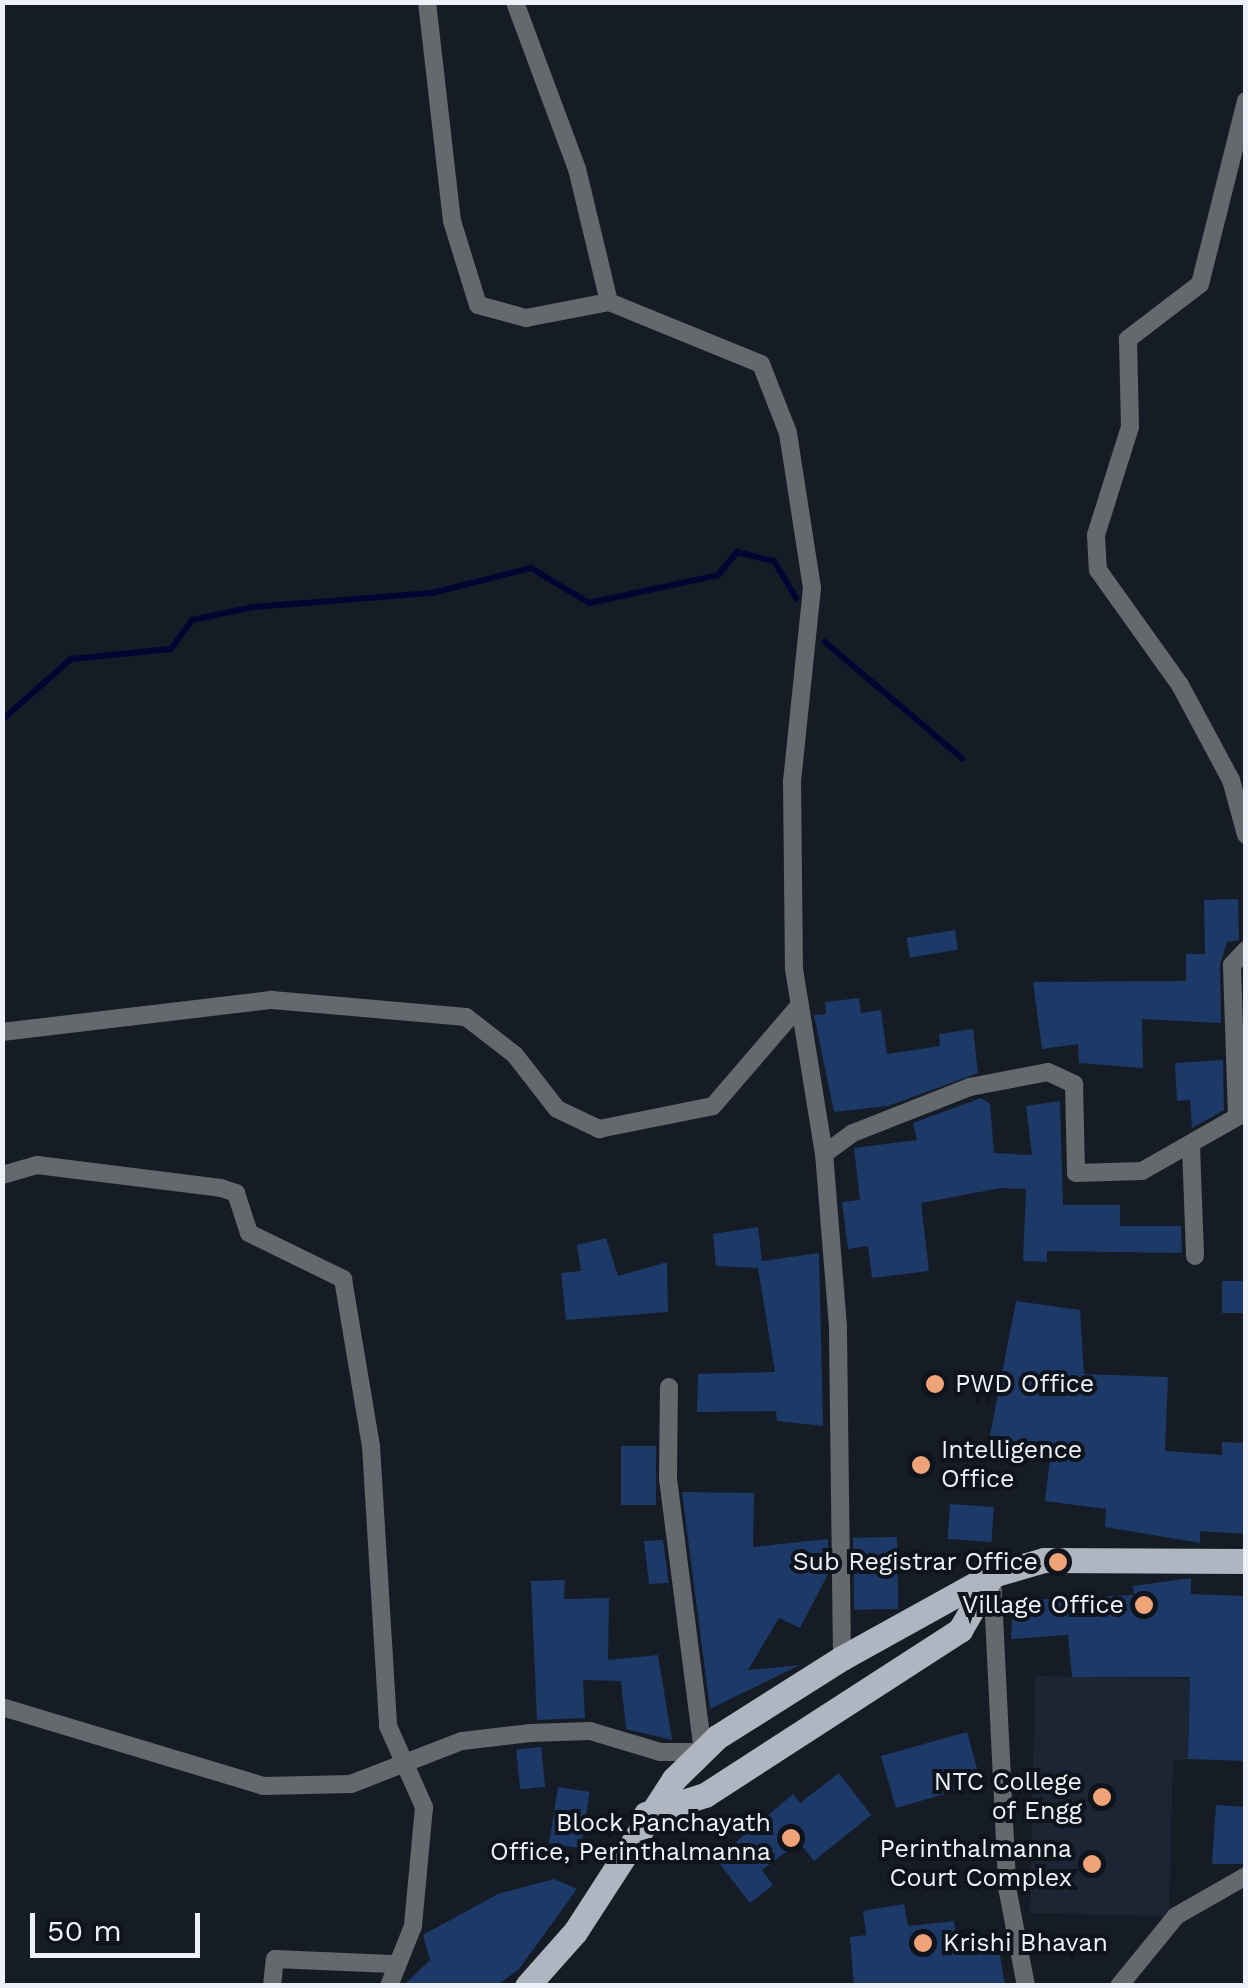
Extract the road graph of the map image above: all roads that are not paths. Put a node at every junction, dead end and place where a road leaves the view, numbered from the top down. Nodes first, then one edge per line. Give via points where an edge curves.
1 (427, 2) edge
2 (515, 2) edge
3 (1246, 100) edge
4 (610, 302) junction
5 (1246, 835) edge
6 (1246, 950) edge
7 (799, 1006) junction
8 (2, 1032) edge
9 (1242, 1120) edge
10 (1191, 1146) junction
11 (824, 1154) junction
12 (2, 1175) edge
13 (1195, 1256) dead end
14 (669, 1387) dead end
15 (1246, 1561) edge
16 (992, 1575) junction
17 (842, 1658) junction
18 (2, 1708) edge
19 (703, 1752) junction
20 (402, 1762) junction
21 (646, 1814) junction
22 (1246, 1876) edge
23 (392, 1964) junction
24 (531, 1985) edge
25 (272, 1986) edge
26 (389, 1986) edge
27 (1026, 1986) edge
28 (1120, 1986) edge

1 - 4 street via 452,220 478,305 526,318
2 - 4 street via 577,169
3 - 5 street via 1200,284 1128,339 1130,427 1096,534 1098,570 1180,686 1231,780
4 - 7 street via 761,364 788,433 812,588 792,781
6 - 9 street via 1232,965
7 - 8 street via 713,1106 599,1129 556,1110 515,1055 466,1017 272,1000
7 - 11 street
9 - 10 street
10 - 11 street via 1142,1170 1076,1173 1074,1084 1048,1072 970,1088 854,1133
10 - 13 street
11 - 17 street via 838,1346
12 - 20 street via 37,1165 221,1188 236,1193 248,1234 344,1279 372,1446 388,1726
14 - 19 street via 668,1479
15 - 16 main road via 1094,1553
16 - 17 main road
16 - 21 main road via 960,1630 705,1794
16 - 27 street via 1007,1887
17 - 19 main road
18 - 20 street via 263,1786 351,1784
19 - 20 street via 660,1752 590,1731 462,1741
19 - 21 main road
20 - 23 street via 424,1807 421,1874 413,1926
21 - 24 main road via 576,1932
22 - 28 street via 1176,1916
23 - 25 street via 275,1959
23 - 26 street

